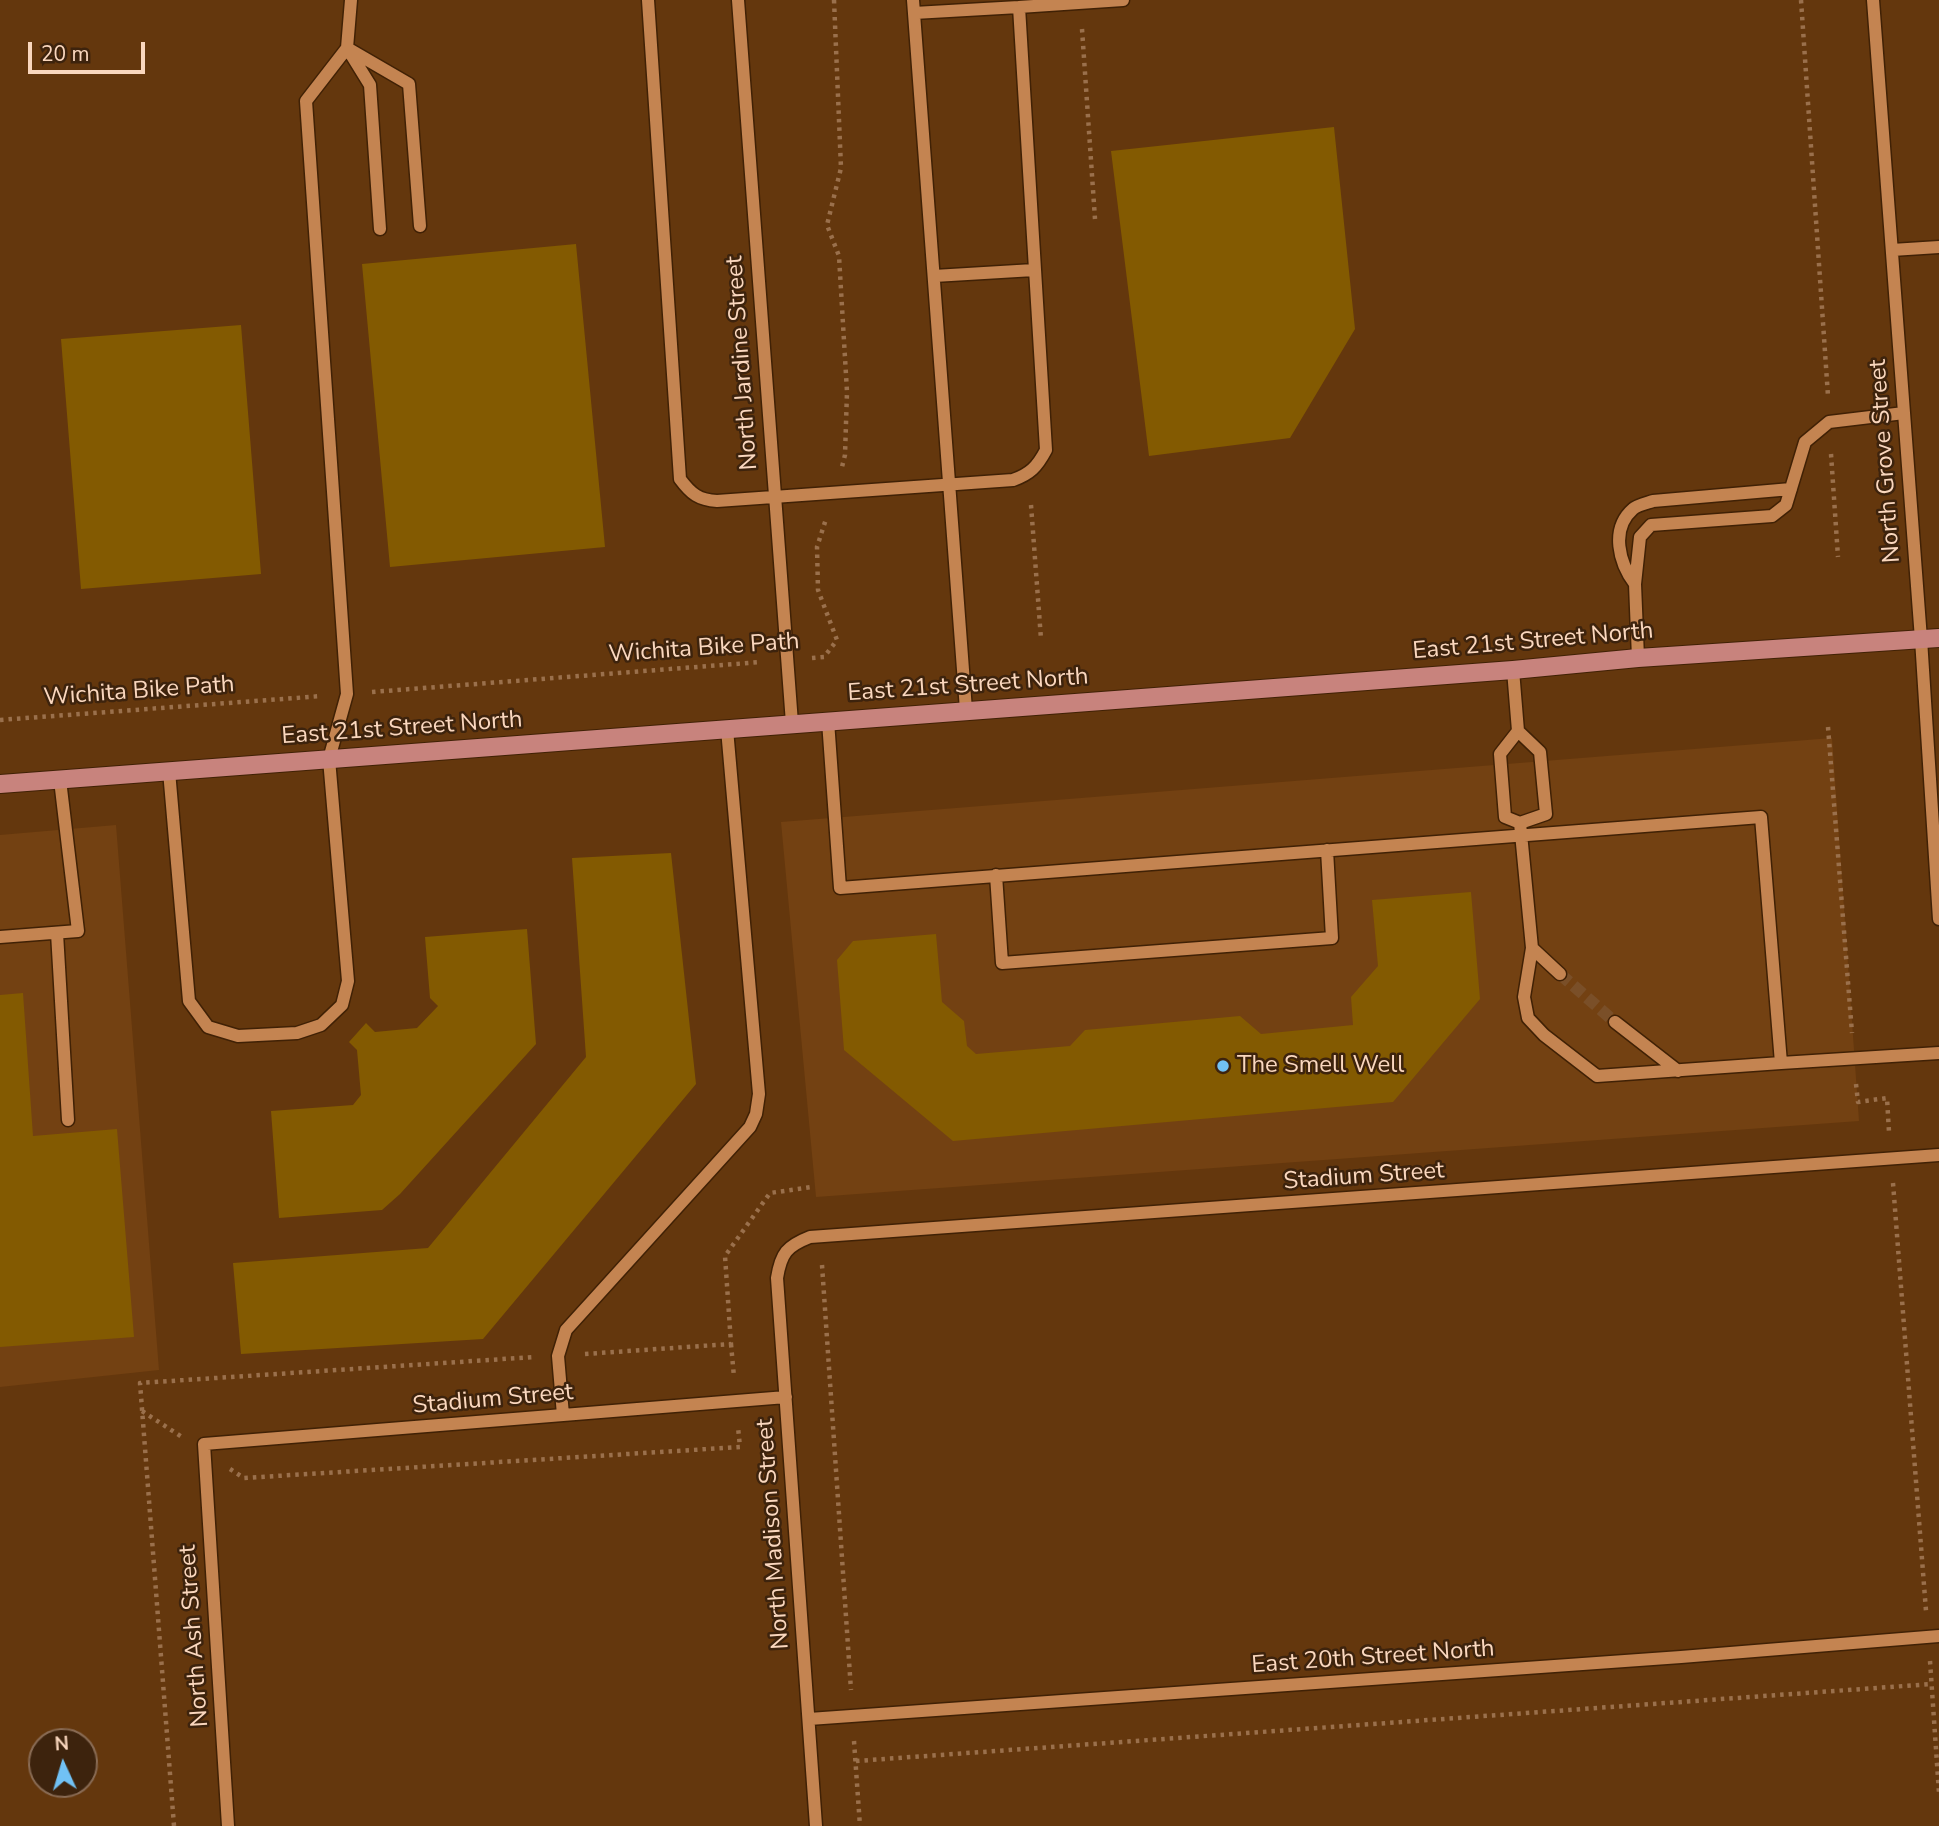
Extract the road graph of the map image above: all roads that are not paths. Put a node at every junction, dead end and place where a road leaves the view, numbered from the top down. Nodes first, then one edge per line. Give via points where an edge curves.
1 (351, 0) edge
2 (648, 0) edge
3 (738, 0) edge
4 (1123, 0) edge
5 (1873, 0) edge
6 (914, 7) edge
7 (1019, 7) junction
8 (347, 48) junction
9 (420, 226) dead end
10 (380, 229) dead end
11 (1939, 247) edge
12 (1892, 250) junction
13 (1034, 270) junction
14 (934, 276) junction
15 (1904, 413) junction
16 (949, 484) junction
17 (1791, 489) junction
18 (774, 497) junction
19 (1635, 584) junction
20 (1930, 639) edge
21 (1638, 658) junction
22 (1513, 670) junction
23 (966, 710) junction
24 (828, 721) junction
25 (792, 723) junction
26 (727, 729) junction
27 (1518, 730) junction
28 (329, 759) junction
29 (169, 771) junction
30 (60, 780) junction
31 (0, 784) edge
32 (1520, 829) junction
33 (1327, 850) junction
34 (996, 876) junction
35 (1939, 919) edge
36 (57, 933) junction
37 (0, 937) edge
38 (1532, 948) junction
39 (1560, 974) tunnel mouth
40 (1615, 1023) tunnel mouth
41 (1939, 1053) edge
42 (1781, 1063) junction
43 (1678, 1071) junction
44 (68, 1120) dead end
45 (1939, 1155) edge
46 (793, 1244) joint
47 (786, 1397) junction
48 (563, 1415) junction
49 (204, 1444) joint
50 (1934, 1636) edge
51 (809, 1719) junction
52 (228, 1826) edge
53 (816, 1826) edge

1 - 8 street
2 - 18 street via 680,479 701,500
3 - 18 street, North Jardine Street
4 - 7 street
5 - 12 street, North Grove Street
6 - 7 street
6 - 14 street
7 - 13 street
8 - 9 street via 409,85
8 - 10 street via 370,85
8 - 28 street via 306,101 347,694
11 - 12 street
12 - 15 street, North Grove Street
13 - 14 street
13 - 16 street via 1046,450 1028,475
14 - 16 street
15 - 17 street via 1829,422 1805,442
15 - 20 street, North Grove Street
16 - 18 street
16 - 23 street
17 - 19 street via 1786,505 1772,516 1651,525 1640,537
17 - 19 street via 1653,501 1633,508 1620,528 1619,553
18 - 25 street, North Jardine Street
19 - 21 street
20 - 21 main road, East 21st Street North
20 - 35 street, North Grove Street
21 - 22 main road, East 21st Street North
22 - 23 main road, East 21st Street North
22 - 27 street
23 - 24 main road, East 21st Street North
24 - 25 main road, East 21st Street North
24 - 34 street via 840,888
25 - 26 main road, East 21st Street North
26 - 28 main road, East 21st Street North
26 - 48 street via 759,1094 756,1114 750,1127 566,1330 558,1356
27 - 32 street via 1500,754 1505,817
27 - 32 street via 1540,752 1546,814
28 - 29 main road, East 21st Street North
28 - 29 street via 348,981 342,1005 321,1025 297,1033 238,1036 208,1027 190,1001
29 - 30 main road, East 21st Street North
30 - 31 main road, East 21st Street North
30 - 36 street via 78,931
32 - 33 street
32 - 38 street
32 - 42 street via 1761,817
33 - 34 street
33 - 34 street via 1332,938 1002,963
36 - 37 street
36 - 44 street
38 - 39 street
38 - 43 street via 1524,997 1528,1018 1544,1035 1597,1076
40 - 43 street
41 - 42 street
42 - 43 street
45 - 46 street, Stadium Street via 810,1237
46 - 47 street, North Madison Street via 780,1261 777,1278
47 - 48 street, Stadium Street
47 - 51 street, North Madison Street
48 - 49 street, Stadium Street
49 - 52 street, North Ash Street
50 - 51 street, East 20th Street North
51 - 53 street, North Madison Street

